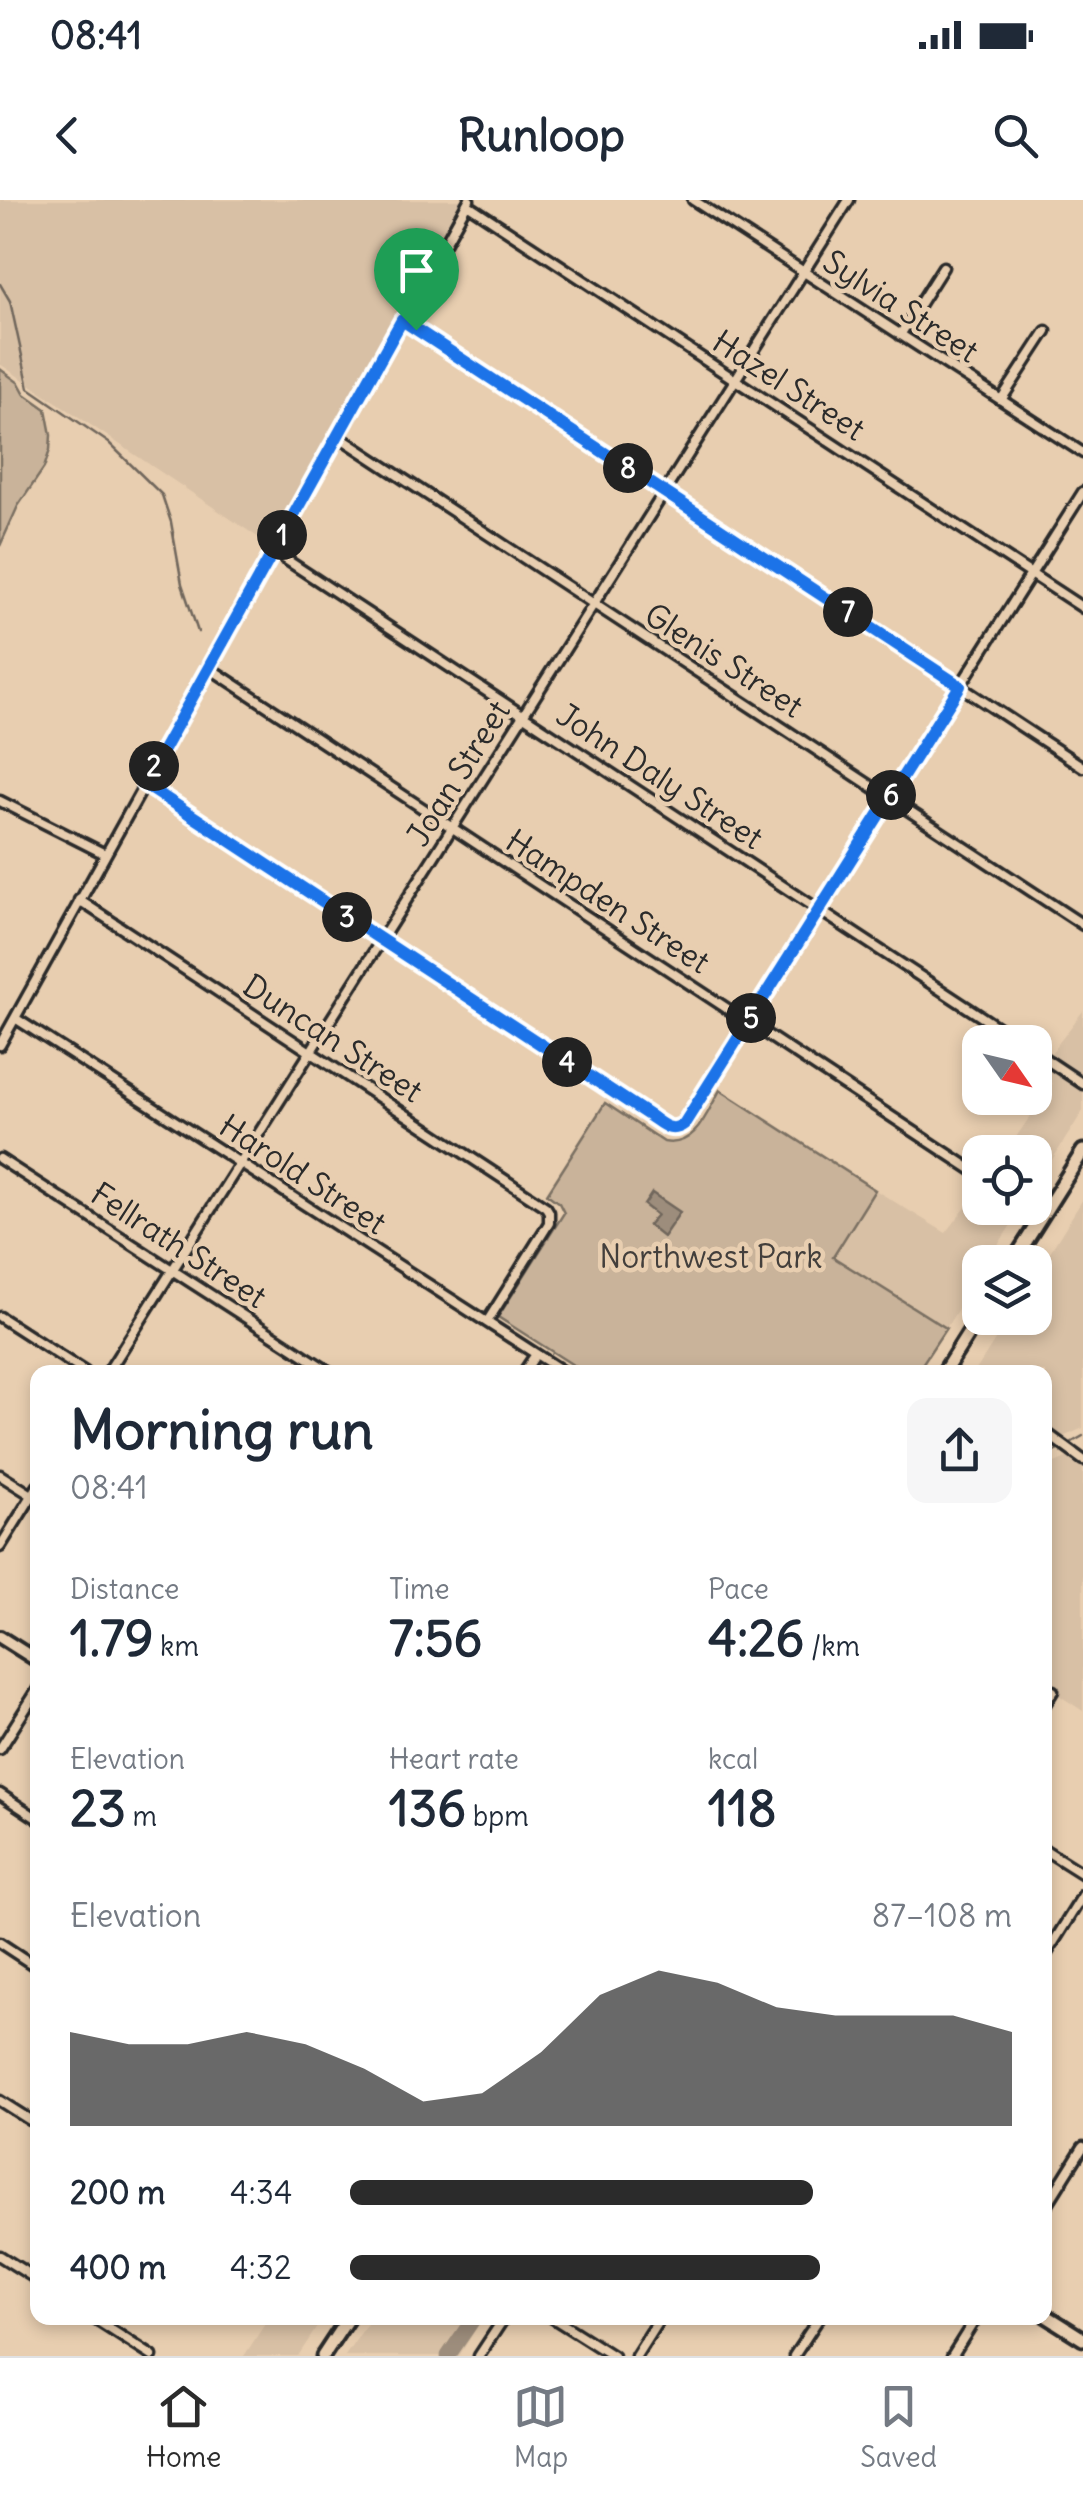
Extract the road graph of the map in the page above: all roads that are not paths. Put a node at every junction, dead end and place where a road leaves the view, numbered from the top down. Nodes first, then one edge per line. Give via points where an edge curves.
1 (693, 200) edge
2 (849, 200) edge
3 (468, 202) edge
4 (944, 267) dead end
5 (803, 272) junction
6 (402, 320) junction
7 (1046, 331) dead end
8 (900, 335) junction
9 (735, 380) junction
10 (1002, 400) junction
11 (338, 436) junction
12 (1083, 453) edge
13 (665, 492) junction
14 (1083, 492) edge
15 (273, 551) junction
16 (1031, 574) junction
17 (594, 604) junction
18 (1083, 608) edge
19 (208, 668) junction
20 (960, 686) junction
21 (524, 716) junction
22 (1083, 767) edge
23 (144, 784) junction
24 (890, 798) junction
25 (0, 801) edge
26 (452, 829) junction
27 (105, 854) junction
28 (80, 900) junction
29 (819, 910) junction
30 (1083, 925) edge
31 (381, 940) junction
32 (15, 1018) junction
33 (748, 1022) junction
34 (994, 1025) edge
35 (0, 1045) edge
36 (310, 1052) junction
37 (1052, 1063) edge
38 (1083, 1084) edge
39 (1083, 1152) edge
40 (0, 1159) edge
41 (240, 1162) junction
42 (962, 1163) edge
43 (1052, 1200) edge
44 (172, 1270) junction
45 (0, 1317) edge
46 (487, 1322) junction
47 (969, 1335) edge
48 (536, 1354) junction
49 (74, 1365) edge
50 (112, 1365) edge
51 (319, 1365) edge
52 (529, 1365) edge
53 (553, 1365) edge
54 (952, 1365) edge
55 (1052, 1439) edge
56 (1083, 1460) edge
57 (0, 1475) edge
58 (30, 1491) edge
59 (30, 1503) edge
60 (0, 1546) edge
61 (0, 1636) edge
62 (30, 1656) edge
63 (30, 1702) edge
64 (0, 1749) edge
65 (0, 1794) edge
66 (30, 1814) edge
67 (1052, 1854) edge
68 (1083, 1874) edge
69 (1083, 1895) edge
70 (0, 1943) edge
71 (1052, 1945) edge
72 (30, 1963) edge
73 (0, 2101) edge
74 (30, 2121) edge
75 (1083, 2147) edge
76 (1052, 2197) edge
77 (0, 2256) edge
78 (30, 2275) edge
79 (1052, 2319) edge
80 (105, 2325) edge
81 (342, 2325) edge
82 (500, 2325) edge
83 (564, 2325) edge
84 (656, 2325) edge
85 (814, 2325) edge
86 (972, 2325) edge
87 (1083, 2339) edge
88 (152, 2356) edge
89 (323, 2356) edge
90 (480, 2356) edge
91 (613, 2356) edge
92 (636, 2356) edge
93 (794, 2356) edge
94 (952, 2356) edge

1 - 5 street, Sylvia Street via 715,208
2 - 5 street, Joan Street
3 - 6 street
3 - 9 street, Hazel Street
4 - 8 street
5 - 8 street, Sylvia Street
5 - 9 street, Joan Street
6 - 11 street
6 - 13 street
7 - 10 street
8 - 10 street, Sylvia Street
9 - 13 street, Joan Street
9 - 16 street, Hazel Street
10 - 12 street, Sylvia Street
11 - 15 street
11 - 17 street, Glenis Street
13 - 17 street, Joan Street
13 - 20 street
14 - 16 street
15 - 19 street
15 - 21 street, John Daly Street
16 - 18 street, Hazel Street
16 - 20 street
17 - 21 street, Joan Street
17 - 24 street, Glenis Street
19 - 23 street
19 - 26 street, Hampden Street
20 - 22 street
20 - 24 street
21 - 26 street, Joan Street
21 - 29 street, John Daly Street
23 - 27 street
23 - 31 street
24 - 29 street
24 - 30 street, Glenis Street
25 - 27 street
26 - 31 street, Joan Street
26 - 33 street, Hampden Street
27 - 28 street
28 - 32 street
28 - 36 street, Duncan Street
29 - 33 street
29 - 34 street, John Daly Street
31 - 33 street via 669,1129 684,1124
31 - 36 street, Joan Street
32 - 35 street
32 - 41 street, Harold Street
33 - 42 street, Hampden Street
36 - 41 street, Joan Street
36 - 46 street, Duncan Street via 546,1207 550,1223
37 - 38 street
39 - 43 main road
40 - 44 street, Fellrath Street
41 - 44 street, Joan Street
41 - 46 street, Harold Street
44 - 50 street, Joan Street
44 - 51 street, Fellrath Street
45 - 49 street
46 - 48 street, Harold Street
47 - 54 main road
48 - 52 street
48 - 53 street, Harold Street
55 - 56 street
57 - 58 street
59 - 60 street
61 - 62 street
63 - 64 street
65 - 66 street
67 - 68 street
69 - 71 street
70 - 72 street
73 - 74 street
75 - 76 street
77 - 78 street
79 - 87 main road
80 - 88 street
81 - 89 main road
82 - 90 street
83 - 91 street
84 - 92 street
85 - 93 street
86 - 94 street

